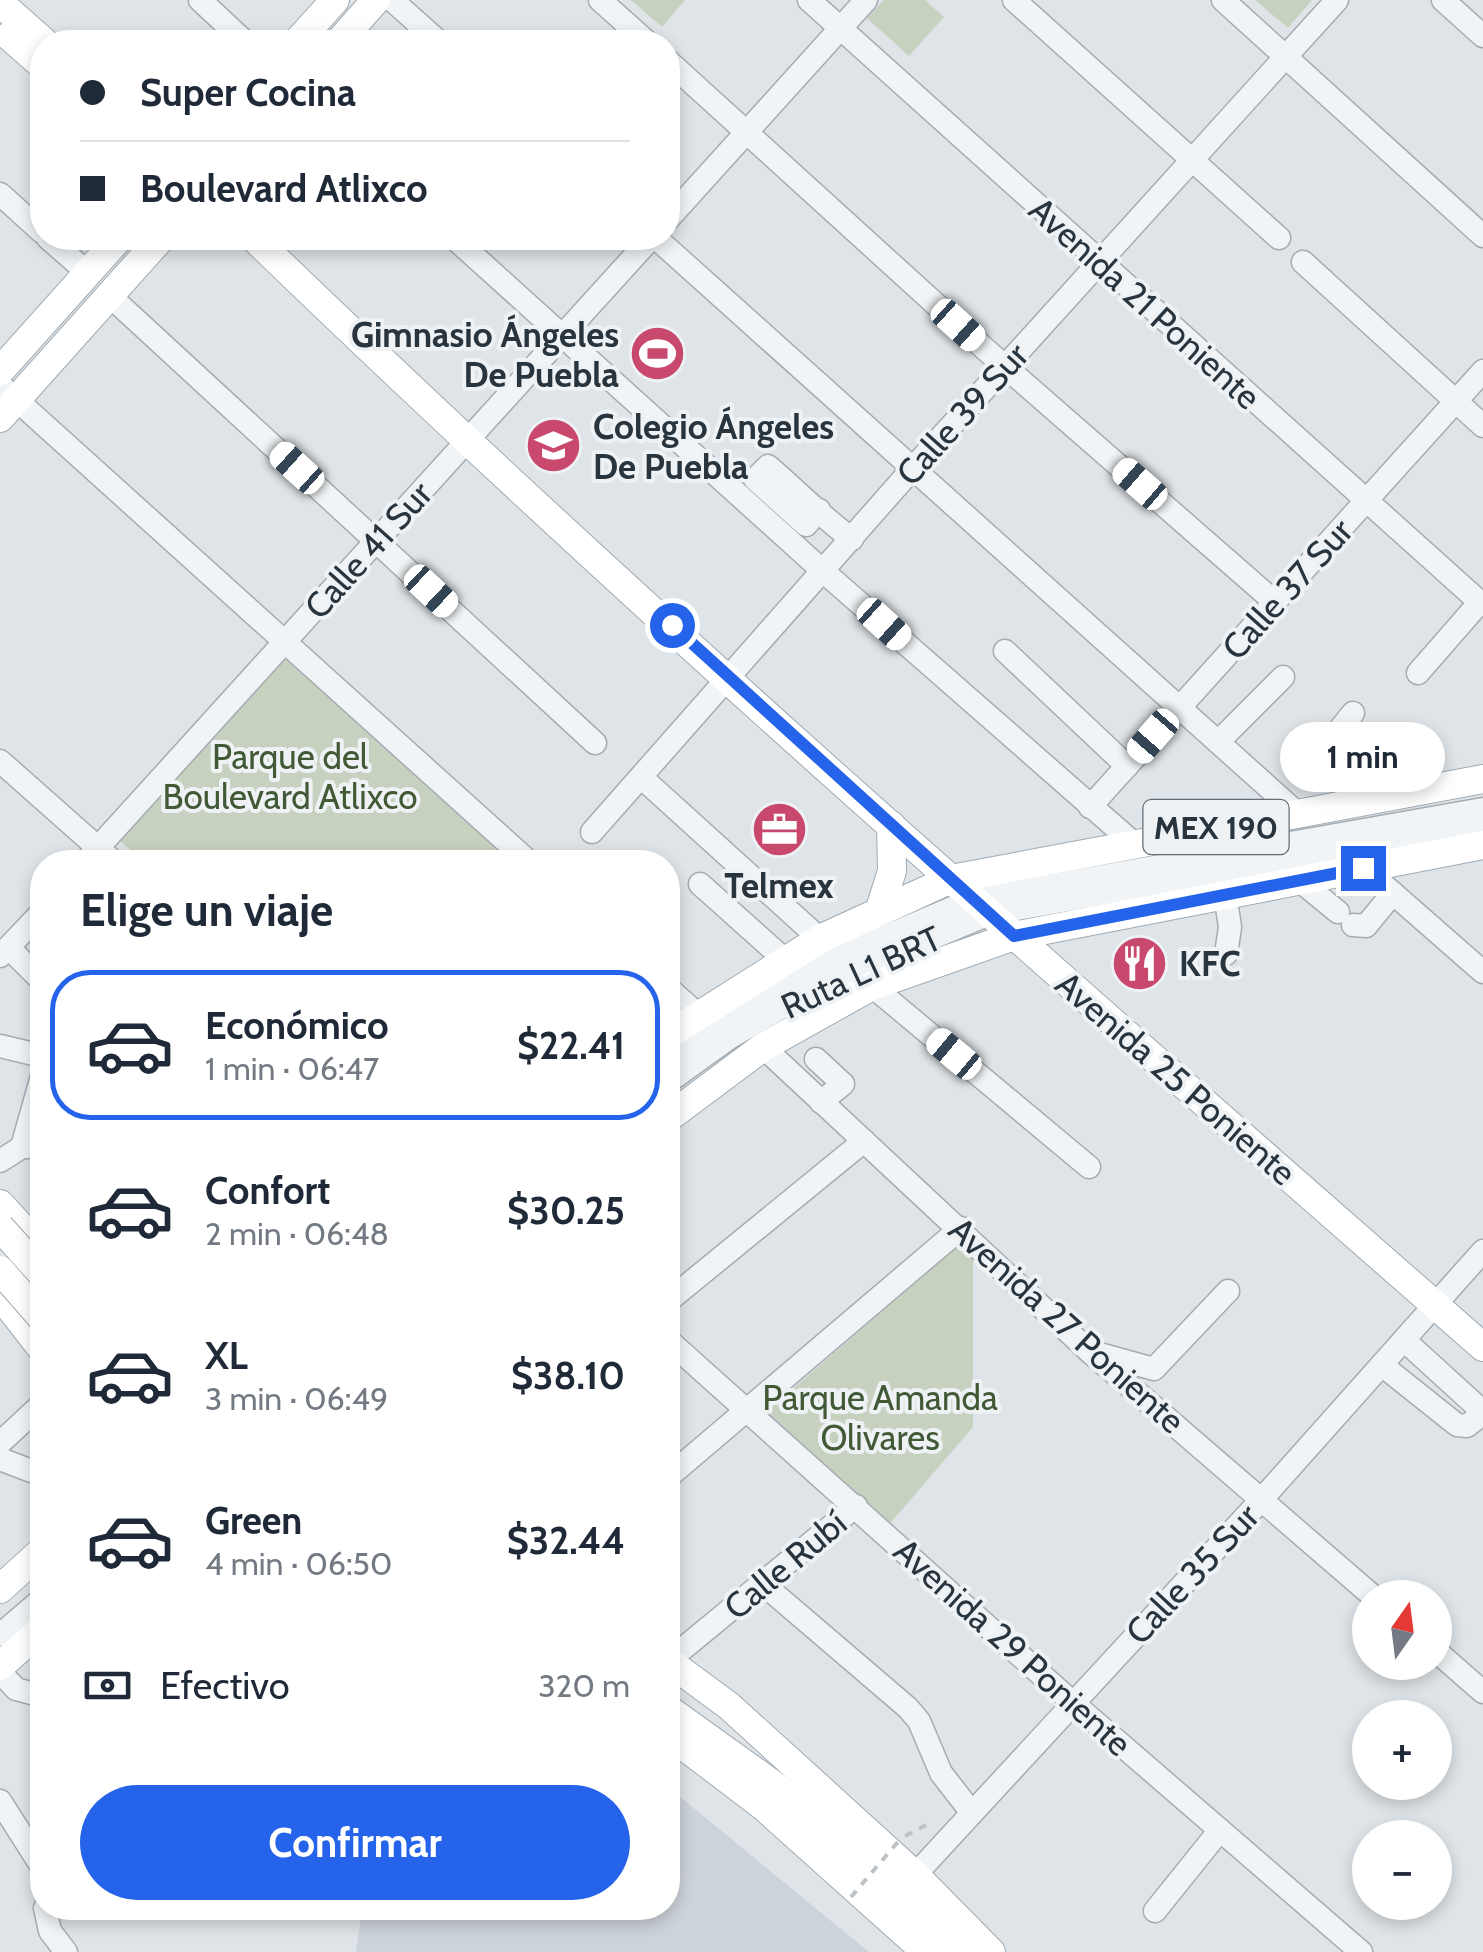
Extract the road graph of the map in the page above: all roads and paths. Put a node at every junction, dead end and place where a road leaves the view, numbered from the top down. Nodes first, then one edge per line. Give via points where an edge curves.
1 (200, 0) edge
2 (335, 0) edge
3 (376, 0) edge
4 (392, 0) edge
5 (600, 0) edge
6 (809, 0) edge
7 (866, 0) edge
8 (1014, 0) edge
9 (1223, 0) edge
10 (1337, 0) edge
11 (1443, 0) edge
12 (0, 3) edge
13 (0, 28) edge
14 (841, 29) junction
15 (30, 30) edge
16 (232, 30) edge
17 (308, 30) edge
18 (350, 30) edge
19 (426, 30) edge
20 (634, 30) edge
21 (1483, 36) edge
22 (30, 55) edge
23 (1287, 58) junction
24 (680, 72) edge
25 (746, 132) junction
26 (1191, 159) junction
27 (0, 194) edge
28 (680, 206) edge
29 (30, 221) edge
30 (1481, 227) edge
31 (1279, 238) dead end
32 (62, 250) edge
33 (109, 250) edge
34 (151, 250) edge
35 (266, 250) edge
36 (467, 250) edge
37 (643, 250) edge
38 (668, 250) edge
39 (1098, 261) junction
40 (1304, 262) dead end
41 (89, 274) junction
42 (111, 297) junction
43 (561, 337) junction
44 (1004, 366) junction
45 (1483, 370) edge
46 (0, 372) edge
47 (6, 401) edge
48 (1455, 402) junction
49 (1483, 426) edge
50 (466, 442) junction
51 (913, 468) junction
52 (1365, 502) junction
53 (819, 510) dead end
54 (852, 539) junction
55 (377, 540) junction
56 (824, 572) junction
57 (1276, 603) junction
58 (1482, 603) edge
59 (285, 642) junction
60 (1005, 651) dead end
61 (1418, 673) dead end
62 (1283, 677) dead end
63 (731, 678) junction
64 (1179, 707) junction
65 (1354, 713) dead end
66 (1218, 742) junction
67 (595, 743) dead end
68 (0, 760) edge
69 (1127, 766) junction
70 (641, 777) junction
71 (1483, 779) edge
72 (1375, 798) junction
73 (1090, 807) junction
74 (1483, 809) edge
75 (1297, 813) junction
76 (891, 825) junction
77 (1483, 826) edge
78 (592, 832) dead end
79 (1131, 842) junction
80 (1483, 845) edge
81 (91, 850) edge
82 (106, 850) edge
83 (516, 850) edge
84 (1363, 868) junction
85 (950, 879) junction
86 (1299, 880) junction
87 (700, 884) dead end
88 (1393, 893) junction
89 (1225, 894) junction
90 (981, 907) junction
91 (879, 912) junction
92 (30, 925) edge
93 (1014, 936) junction
94 (820, 939) junction
95 (5, 952) edge
96 (1226, 954) dead end
97 (785, 960) junction
98 (30, 972) edge
99 (1483, 972) edge
100 (872, 986) junction
101 (680, 999) edge
102 (696, 1013) junction
103 (680, 1026) edge
104 (0, 1046) edge
105 (762, 1046) junction
106 (680, 1048) edge
107 (30, 1053) edge
108 (816, 1059) dead end
109 (680, 1073) edge
110 (822, 1102) junction
111 (680, 1109) edge
112 (864, 1142) junction
113 (30, 1148) edge
114 (0, 1162) edge
115 (1089, 1167) dead end
116 (0, 1204) edge
117 (0, 1227) edge
118 (961, 1228) junction
119 (30, 1237) edge
120 (30, 1251) edge
121 (1483, 1251) edge
122 (30, 1261) edge
123 (0, 1270) edge
124 (680, 1291) edge
125 (1228, 1291) dead end
126 (0, 1295) edge
127 (30, 1304) edge
128 (1435, 1312) junction
129 (30, 1333) edge
130 (1408, 1343) junction
131 (1483, 1346) edge
132 (680, 1351) edge
133 (1090, 1352) junction
134 (1483, 1362) edge
135 (1386, 1369) junction
136 (746, 1410) junction
137 (1483, 1413) edge
138 (30, 1415) edge
139 (0, 1443) edge
140 (0, 1459) edge
141 (680, 1468) edge
142 (30, 1470) edge
143 (1262, 1498) junction
144 (856, 1506) junction
145 (30, 1562) edge
146 (30, 1578) edge
147 (1355, 1580) edge
148 (763, 1584) junction
149 (0, 1589) edge
150 (0, 1603) edge
151 (30, 1609) edge
152 (0, 1635) edge
153 (30, 1640) edge
154 (680, 1651) edge
155 (1452, 1665) edge
156 (0, 1669) edge
157 (680, 1670) edge
158 (1483, 1692) edge
159 (30, 1693) edge
160 (680, 1693) edge
161 (1073, 1703) junction
162 (680, 1715) edge
163 (680, 1743) edge
164 (787, 1778) junction
165 (0, 1801) edge
166 (972, 1813) junction
167 (1220, 1830) junction
168 (947, 1840) junction
169 (30, 1848) edge
170 (906, 1884) junction
171 (852, 1896) dead end
172 (1154, 1911) dead end
173 (48, 1920) edge
174 (66, 1952) edge
175 (926, 1952) edge
176 (960, 1952) edge
177 (991, 1952) edge
178 (1361, 1952) edge

1 - 16 street
2 - 17 main road
3 - 18 main road
4 - 19 street
5 - 20 street
6 - 14 street, Avenida 21 Poniente
7 - 14 street
8 - 26 street
9 - 23 street
10 - 23 street, Calle 39 Sur
11 - 21 street
12 - 15 main road
13 - 22 main road
14 - 25 street
14 - 39 street, Avenida 21 Poniente
23 - 26 street, Calle 39 Sur
23 - 30 street
24 - 25 street
25 - 28 street
25 - 44 street
26 - 31 street
26 - 39 street, Calle 39 Sur
27 - 29 street
32 - 41 street
33 - 41 main road
34 - 42 main road
35 - 50 main road, Avenida 25 Poniente
36 - 43 street
37 - 43 street, Calle 41 Sur
38 - 51 street
39 - 44 street, Calle 39 Sur
39 - 52 street, Avenida 21 Poniente
40 - 48 street
41 - 46 main road
42 - 47 main road
42 - 55 street
43 - 50 street, Calle 41 Sur
43 - 56 street
44 - 51 street, Calle 39 Sur
44 - 57 street
45 - 48 street, Calle 37 Sur
47 - 59 street
48 - 49 street
48 - 52 street, Calle 37 Sur
50 - 55 street, Calle 41 Sur
50 - 63 main road, Avenida 25 Poniente
51 - 54 street, Calle 39 Sur
51 - 64 street
52 - 57 street, Calle 37 Sur
52 - 58 street, Avenida 21 Poniente
53 - 54 street
54 - 56 street, Calle 39 Sur
55 - 59 street, Calle 41 Sur
55 - 67 street
56 - 63 street, Calle 39 Sur
56 - 73 street
57 - 64 street, Calle 37 Sur
58 - 61 street
59 - 82 street, Calle 41 Sur
59 - 83 street
60 - 69 street
62 - 66 street
63 - 70 street, Calle 39 Sur
63 - 76 main road, Avenida 25 Poniente
64 - 66 street
64 - 69 street, Calle 37 Sur
65 - 72 street via 1333,747
66 - 75 street
68 - 81 street
69 - 73 street, Calle 37 Sur
70 - 78 street, Calle 39 Sur
70 - 94 street
71 - 72 main road, MEX 190
72 - 75 main road, MEX 190
73 - 79 street
74 - 90 street, Ruta L1 BRT
75 - 79 main road, MEX 190
76 - 85 main road, Avenida 25 Poniente
76 - 91 main road via 892,871
77 - 90 street, Ruta L1 BRT
79 - 85 main road, MEX 190
80 - 84 main road, MEX 190
84 - 86 main road, MEX 190
84 - 88 street
85 - 90 main road, Avenida 25 Poniente
85 - 91 main road, MEX 190
86 - 88 street via 1366,926
86 - 89 main road, MEX 190
87 - 97 street
88 - 99 street
89 - 93 main road, MEX 190
89 - 96 street
90 - 93 main road, Avenida 25 Poniente
90 - 106 street, Ruta L1 BRT via 811,968
90 - 109 street, Ruta L1 BRT via 820,986
91 - 94 main road, MEX 190
92 - 95 street
93 - 100 main road, MEX 190
93 - 128 main road, Avenida 25 Poniente
94 - 97 main road, MEX 190
95 - 98 street
97 - 102 main road, MEX 190
100 - 105 main road, MEX 190
100 - 115 street
101 - 102 street
102 - 103 main road, MEX 190
104 - 107 street
105 - 110 street, Avenida 27 Poniente
105 - 111 main road, MEX 190
108 - 110 street via 850,1090
110 - 112 street, Avenida 27 Poniente
112 - 118 street, Avenida 27 Poniente
112 - 124 street
113 - 114 street
116 - 119 main road
117 - 122 main road, bridge
118 - 133 street, Avenida 27 Poniente
118 - 136 street
120 - 123 main road
121 - 128 street, Calle 35 Sur
123 - 127 main road, bridge
125 - 133 street via 1154,1368
126 - 129 main road
128 - 130 street, Calle 35 Sur
128 - 131 main road, Avenida 25 Poniente
128 - 134 street
130 - 135 street, Calle 35 Sur
130 - 137 street
132 - 136 street, Avenida 29 Poniente
133 - 143 street, Avenida 27 Poniente
135 - 137 street via 1462,1426
135 - 143 street, Calle 35 Sur
136 - 141 street
136 - 144 street, Avenida 29 Poniente
138 - 139 street
140 - 142 street
143 - 147 street, Avenida 27 Poniente
143 - 161 street, Calle 35 Sur
144 - 148 street, Calle Rubí
144 - 161 street, Avenida 29 Poniente
145 - 149 main road
146 - 150 street
148 - 154 street, Calle Rubí
148 - 166 street via 908,1708 941,1773
151 - 152 street
153 - 156 main road
155 - 158 street
156 - 159 street via 16,1689
157 - 164 main road via 729,1706
160 - 164 main road
161 - 166 street, Calle 35 Sur
161 - 167 street, Avenida 29 Poniente
162 - 164 main road
163 - 175 main road via 763,1806
164 - 170 main road
165 - 169 street
166 - 168 street, Calle 35 Sur
167 - 172 street
167 - 178 street, Avenida 29 Poniente
168 - 170 street, Calle 35 Sur
168 - 171 path, bridge via 928,1824 902,1837
170 - 176 main road
170 - 177 main road
173 - 174 street

